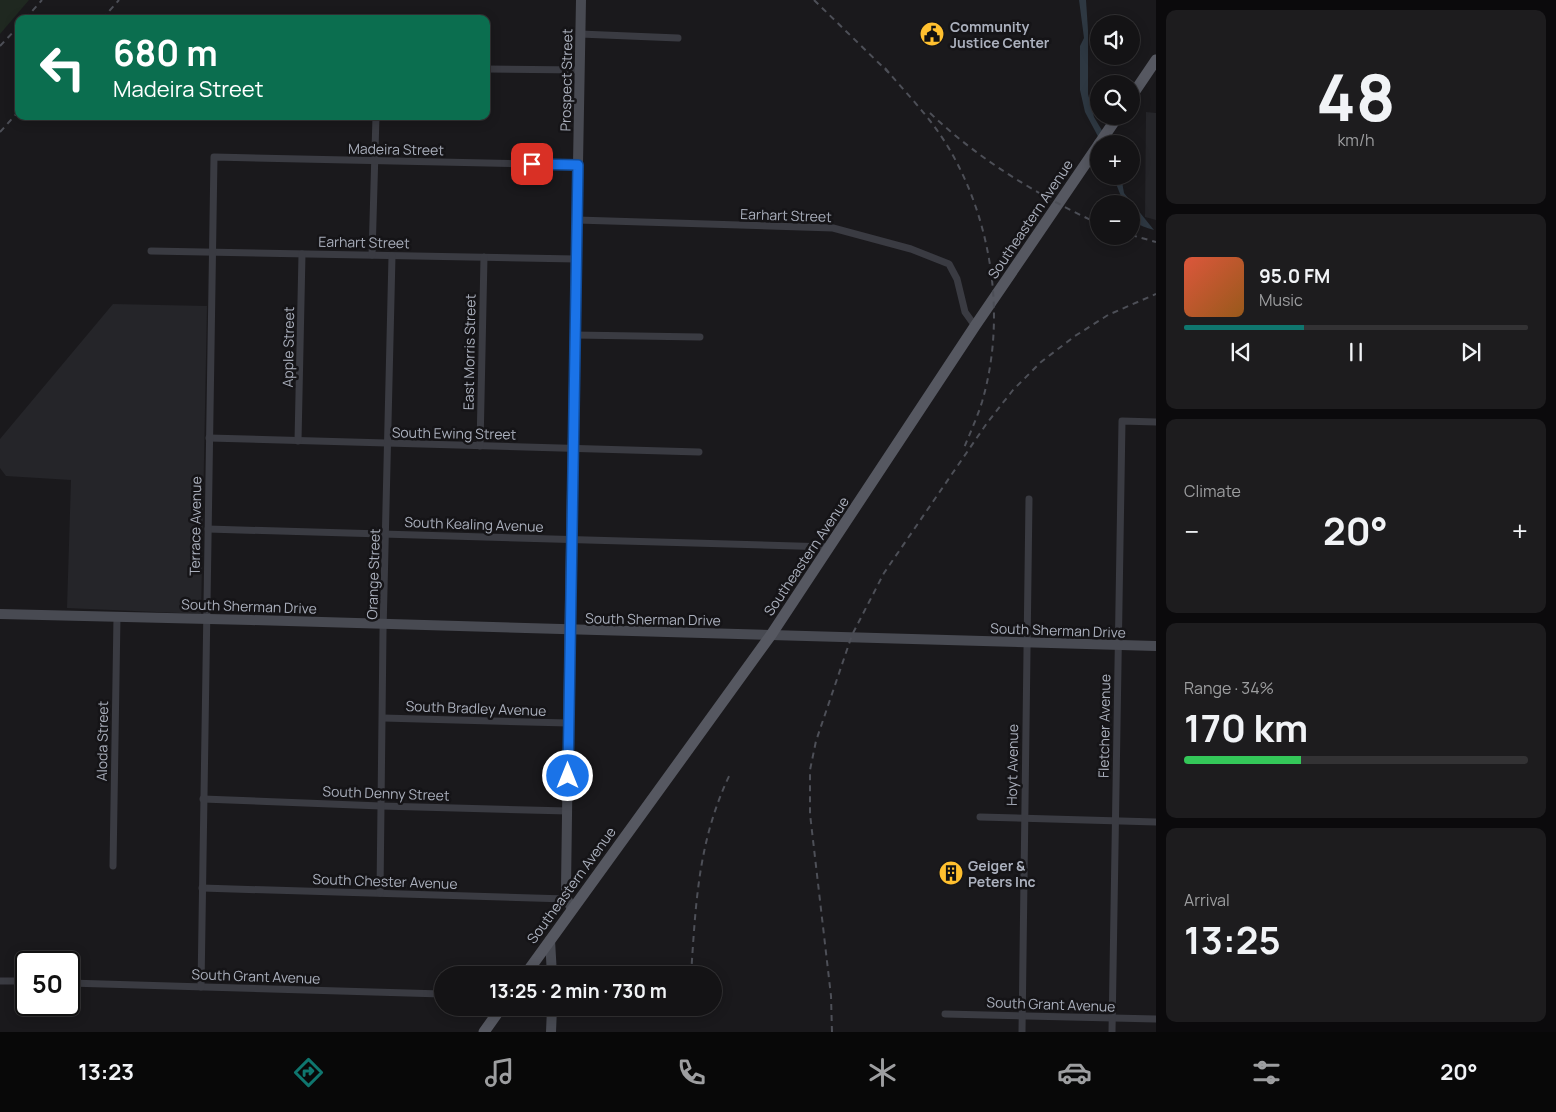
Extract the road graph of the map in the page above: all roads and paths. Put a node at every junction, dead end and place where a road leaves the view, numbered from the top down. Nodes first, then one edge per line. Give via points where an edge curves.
1 (581, 0) edge
2 (580, 34) junction
3 (678, 38) dead end
4 (1156, 60) edge
5 (490, 69) edge
6 (580, 70) junction
7 (1140, 84) edge
8 (376, 120) edge
9 (1090, 156) edge
10 (214, 157) joint
11 (374, 161) junction
12 (578, 165) junction
13 (577, 220) junction
14 (151, 251) dead end
15 (212, 252) junction
16 (302, 254) junction
17 (372, 255) junction
18 (392, 256) junction
19 (484, 258) junction
20 (576, 259) junction
21 (975, 326) junction
22 (575, 335) junction
23 (700, 337) dead end
24 (1156, 422) edge
25 (209, 438) junction
26 (298, 441) junction
27 (388, 444) junction
28 (480, 446) junction
29 (573, 449) junction
30 (699, 452) dead end
31 (1029, 499) dead end
32 (208, 529) junction
33 (386, 534) junction
34 (571, 539) junction
35 (830, 546) junction
36 (0, 614) edge
37 (117, 616) junction
38 (206, 619) junction
39 (384, 624) junction
40 (570, 630) junction
41 (771, 635) junction
42 (1027, 642) junction
43 (1118, 645) junction
44 (1156, 646) edge
45 (383, 718) junction
46 (568, 723) junction
47 (204, 798) junction
48 (381, 806) junction
49 (568, 811) junction
50 (980, 817) dead end
51 (1024, 818) junction
52 (1115, 820) junction
53 (1156, 822) edge
54 (113, 866) dead end
55 (202, 888) junction
56 (380, 893) junction
57 (570, 904) junction
58 (550, 940) junction
59 (531, 966) edge
60 (551, 966) edge
61 (0, 981) edge
62 (15, 982) edge
63 (80, 983) edge
64 (200, 986) junction
65 (434, 994) edge
66 (945, 1014) dead end
67 (495, 1016) edge
68 (552, 1016) edge
69 (1022, 1016) junction
70 (1113, 1018) junction
71 (1156, 1019) edge
72 (484, 1032) edge
73 (552, 1032) edge
74 (1022, 1032) edge
75 (1112, 1032) edge

1 - 2 main road, Prospect Street
2 - 3 street
2 - 6 main road, Prospect Street
4 - 7 main road
5 - 6 street
6 - 12 main road, Prospect Street
8 - 11 street
9 - 21 main road, Southeastern Avenue
10 - 11 street, Madeira Street
10 - 15 street, Terrace Avenue
11 - 12 street, Madeira Street
11 - 17 street
12 - 13 main road, Prospect Street
13 - 20 main road, Prospect Street
13 - 21 street, Earhart Street via 833,228 911,249 949,264 957,279 965,312
14 - 15 street, Earhart Street
15 - 16 street, Earhart Street
15 - 25 street, Terrace Avenue
16 - 17 street, Earhart Street
16 - 26 street, Apple Street
17 - 18 street, Earhart Street
18 - 19 street, Earhart Street
18 - 27 street, Orange Street
19 - 20 street, Earhart Street
19 - 28 street, East Morris Street
20 - 22 main road, Prospect Street
21 - 35 main road, Southeastern Avenue
22 - 23 street
22 - 29 main road, Prospect Street
24 - 43 street, Fletcher Avenue via 1122,421
25 - 26 street, South Ewing Street
25 - 32 street, Terrace Avenue
26 - 27 street, South Ewing Street
27 - 28 street, South Ewing Street
27 - 33 street, Orange Street
28 - 29 street, South Ewing Street
29 - 30 street, South Ewing Street
29 - 34 main road, Prospect Street
31 - 42 street, Hoyt Avenue
32 - 33 street, South Kealing Avenue
32 - 38 street, Terrace Avenue
33 - 34 street, South Kealing Avenue
33 - 39 street, Orange Street
34 - 35 street, South Kealing Avenue
34 - 40 main road, Prospect Street
35 - 41 main road, Southeastern Avenue
36 - 37 main road, South Sherman Drive
37 - 38 main road, South Sherman Drive
37 - 54 street, Aloda Street
38 - 39 main road, South Sherman Drive
38 - 47 street, Terrace Avenue
39 - 40 main road, South Sherman Drive
39 - 45 street, Orange Street
40 - 41 main road, South Sherman Drive
40 - 46 main road, Prospect Street
41 - 42 main road, South Sherman Drive
41 - 57 main road, Southeastern Avenue
42 - 43 main road, South Sherman Drive
42 - 51 street, Hoyt Avenue
43 - 44 main road, South Sherman Drive
43 - 52 street, Fletcher Avenue
45 - 46 street, South Bradley Avenue
45 - 48 street, Orange Street
46 - 49 main road, Prospect Street
47 - 48 street, South Denny Street
47 - 55 street, Terrace Avenue
48 - 49 street, South Denny Street
48 - 56 street, Orange Street
49 - 57 main road, Prospect Street
50 - 51 street
51 - 52 street
51 - 69 street, Hoyt Avenue
52 - 53 street
52 - 70 street, Fletcher Avenue
55 - 56 street, South Chester Avenue
55 - 64 street, Terrace Avenue
56 - 57 street, South Chester Avenue
57 - 58 main road, Southeastern Avenue
58 - 59 main road, Southeastern Avenue
58 - 60 main road
61 - 62 street
63 - 64 street, South Grant Avenue
64 - 65 street, South Grant Avenue
66 - 69 street, South Grant Avenue
67 - 72 main road
68 - 73 main road
69 - 70 street, South Grant Avenue
69 - 74 street, Hoyt Avenue
70 - 71 street, South Grant Avenue
70 - 75 street, Fletcher Avenue

